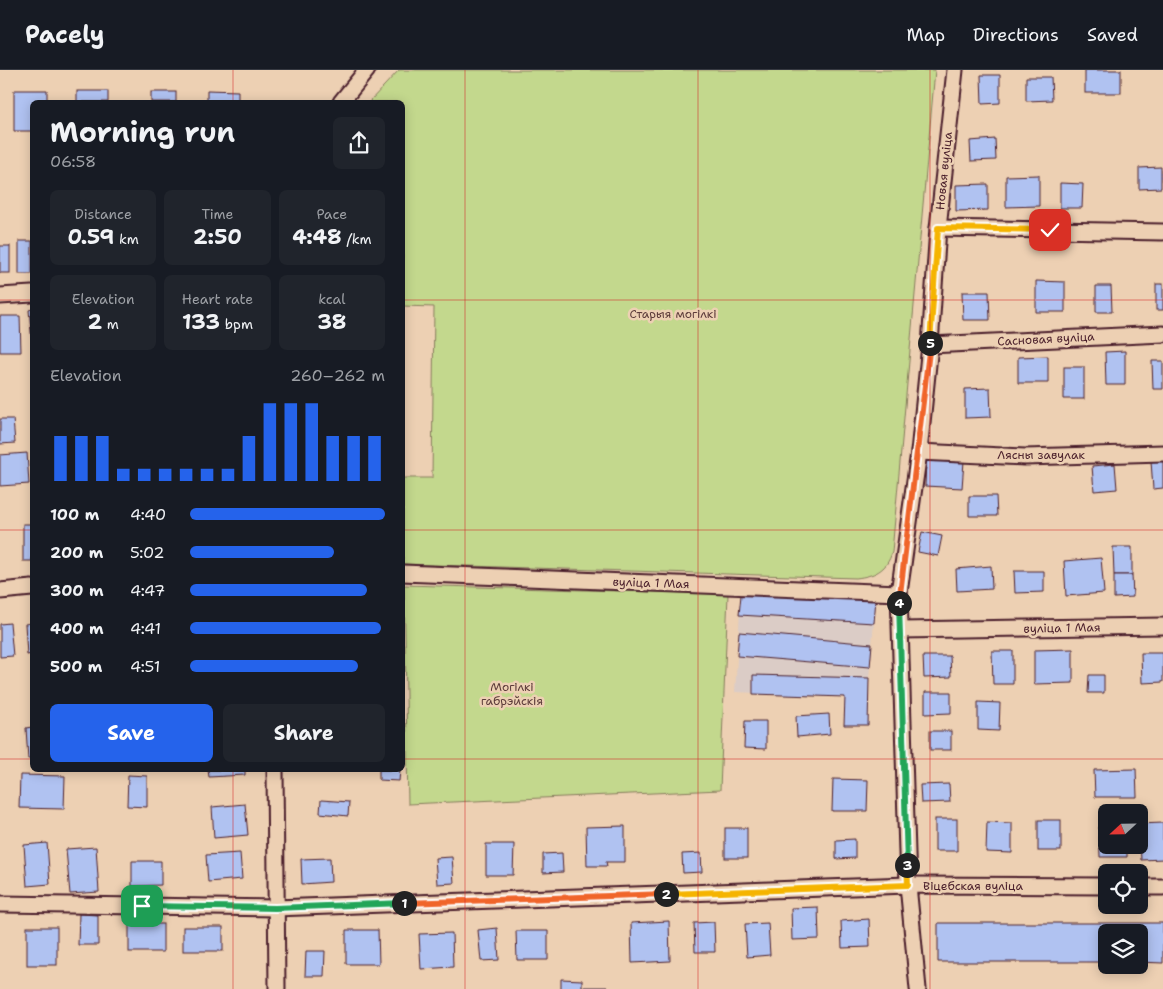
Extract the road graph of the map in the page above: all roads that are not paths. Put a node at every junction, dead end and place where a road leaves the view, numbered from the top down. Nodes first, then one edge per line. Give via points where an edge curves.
1 (367, 70) edge
2 (955, 70) edge
3 (344, 100) edge
4 (938, 228) junction
5 (1163, 232) edge
6 (30, 294) edge
7 (0, 296) edge
8 (1163, 334) edge
9 (930, 345) junction
10 (919, 452) junction
11 (1163, 453) edge
12 (405, 573) edge
13 (30, 588) edge
14 (0, 590) edge
15 (899, 593) junction
16 (1163, 626) edge
17 (901, 630) junction
18 (275, 772) edge
19 (908, 885) junction
20 (1098, 886) edge
21 (1148, 887) edge
22 (1163, 887) edge
23 (0, 904) edge
24 (275, 908) junction
25 (277, 989) edge
26 (918, 989) edge

1 - 3 street
2 - 4 street, Новая вуліца
4 - 5 street
4 - 9 street, Новая вуліца
6 - 7 street
8 - 9 street, Сасновая вуліца
9 - 10 street, Новая вуліца
10 - 11 street, Лясны завулак via 1024,457
10 - 15 street, Новая вуліца
12 - 15 street, вуліца 1 Мая
13 - 14 street
15 - 17 street, Новая вуліца
16 - 17 street, вуліца 1 Мая
17 - 19 street, Новая вуліца
18 - 24 street
19 - 20 street, Віцебская вуліца
19 - 24 street, Віцебская вуліца
19 - 26 street, Новая вуліца
21 - 22 street
23 - 24 street, Віцебская вуліца
24 - 25 street

